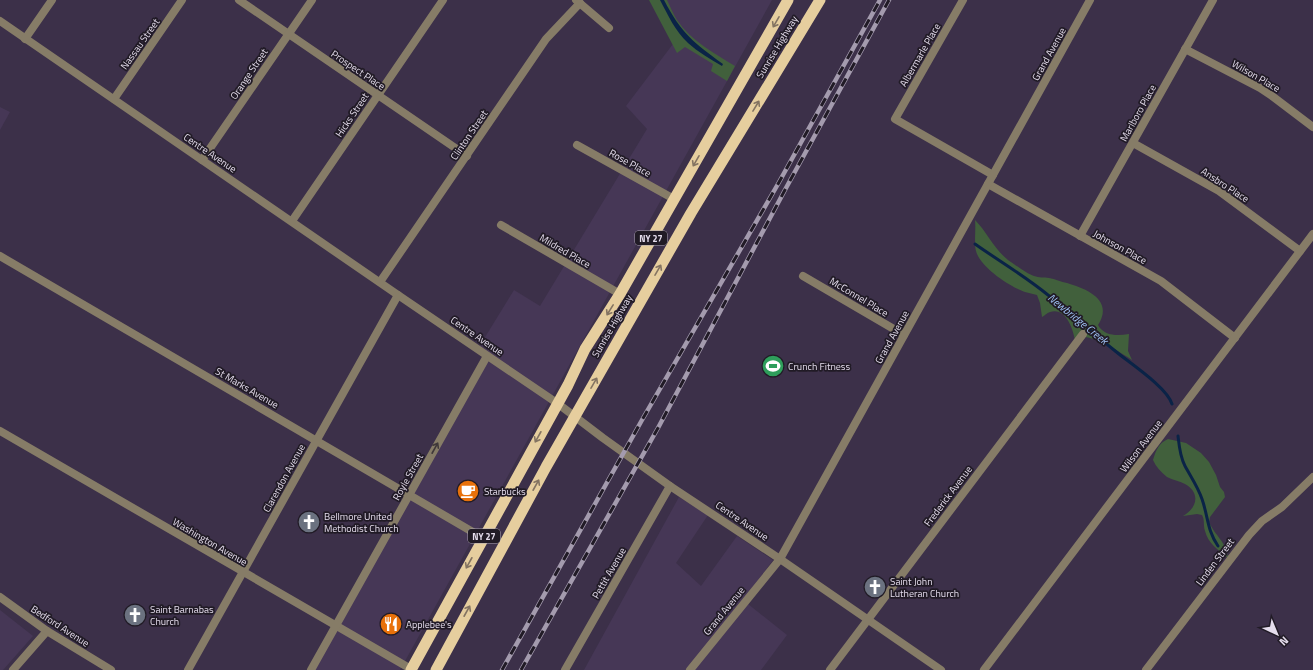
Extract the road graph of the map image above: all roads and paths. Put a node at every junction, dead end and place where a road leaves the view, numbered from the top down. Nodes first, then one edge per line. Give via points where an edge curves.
1 (52, 0) edge
2 (182, 0) edge
3 (239, 0) edge
4 (312, 0) edge
5 (443, 0) edge
6 (788, 0) edge
7 (820, 0) edge
8 (963, 0) edge
9 (1090, 0) edge
10 (1213, 0) edge
11 (578, 2) edge
12 (0, 21) edge
13 (609, 28) dead end
14 (289, 34) junction
15 (25, 39) junction
16 (1185, 49) junction
17 (378, 95) junction
18 (114, 99) junction
19 (1313, 127) edge
20 (1133, 143) junction
21 (577, 144) dead end
22 (467, 156) junction
23 (202, 160) junction
24 (993, 175) junction
25 (988, 184) junction
26 (674, 199) junction
27 (292, 221) junction
28 (501, 225) dead end
29 (1313, 234) edge
30 (1080, 236) junction
31 (1300, 251) junction
32 (0, 256) edge
33 (803, 276) dead end
34 (380, 282) junction
35 (620, 294) junction
36 (398, 295) junction
37 (1083, 334) dead end
38 (904, 335) junction
39 (1235, 338) junction
40 (487, 356) junction
41 (557, 403) junction
42 (575, 417) junction
43 (0, 431) edge
44 (317, 440) junction
45 (1313, 478) edge
46 (670, 486) junction
47 (410, 494) junction
48 (483, 538) junction
49 (780, 559) junction
50 (243, 572) junction
51 (0, 597) edge
52 (868, 619) junction
53 (336, 626) junction
54 (47, 631) junction
55 (13, 670) edge
56 (111, 670) edge
57 (188, 670) edge
58 (311, 670) edge
59 (411, 670) edge
60 (436, 670) edge
61 (565, 670) edge
62 (690, 670) edge
63 (830, 670) edge
64 (941, 670) edge
65 (984, 670) edge
66 (1146, 670) edge

1 - 15 street
2 - 18 street, Nassau Street
3 - 14 street, Prospect Place
4 - 14 street, Orange Street
5 - 17 street, Hicks Street
6 -> 26 highway, Sunrise Highway / NY 27
42 -> 7 highway, Sunrise Highway / NY 27 via 691,213
8 - 24 street, Albermarle Place via 895,119
9 - 24 street, Grand Avenue
10 - 16 street, Marlboro Place
11 - 13 street
11 - 22 street, Clinton Street via 546,39
12 - 15 street, Centre Avenue
14 - 17 street, Prospect Place
14 - 23 street, Orange Street
15 - 18 street, Centre Avenue
16 - 19 street, Wilson Place via 1260,88
16 - 20 street, Marlboro Place
17 - 22 street, Prospect Place
17 - 27 street, Hicks Street
18 - 23 street, Centre Avenue
20 - 30 street, Marlboro Place
20 - 31 street, Ansbro Place via 1219,191
21 - 26 street, Rose Place
22 - 34 street, Clinton Street
23 - 27 street, Centre Avenue
24 - 25 street, Grand Avenue
25 - 30 street, Johnson Place
25 - 38 street, Grand Avenue
26 - 35 highway, Sunrise Highway / NY 27
27 - 34 street, Centre Avenue
28 - 35 street, Mildred Place
29 - 31 street, Wilson Avenue
30 - 39 street, Johnson Place via 1161,282
31 - 39 street, Wilson Avenue
32 - 44 street, St Marks Avenue
33 - 38 street, McConnel Place
34 - 36 street, Centre Avenue
35 -> 41 highway, Sunrise Highway / NY 27 via 585,348 568,386
36 - 40 street, Centre Avenue
36 - 44 street, Clarendon Avenue
37 - 52 street, Frederick Avenue
38 - 49 street, Grand Avenue
39 - 65 street, Wilson Avenue
40 - 41 street, Centre Avenue
47 -> 40 street, Royle Street
41 - 42 street, Centre Avenue
41 -> 48 highway, Sunrise Highway / NY 27
42 - 46 street, Centre Avenue
60 -> 42 highway, Sunrise Highway / NY 27
43 - 50 street, Washington Avenue
44 - 47 street, St Marks Avenue
44 - 50 street, Clarendon Avenue
45 - 66 street, Linden Street via 1249,535
46 - 49 street, Centre Avenue
46 - 61 street, Pettit Avenue
47 - 48 street, St Marks Avenue
47 - 53 street, Royle Street
48 -> 59 highway, Sunrise Highway / NY 27
49 - 52 street, Centre Avenue
49 - 62 street, Grand Avenue
50 - 53 street, Washington Avenue
50 - 57 street, Clarendon Avenue
51 - 54 street, Bedford Avenue
52 - 63 street, Frederick Avenue
52 - 64 street, Centre Avenue
53 - 58 street, Royle Street
53 - 59 street, Washington Avenue
54 - 55 street
54 - 56 street, Bedford Avenue

